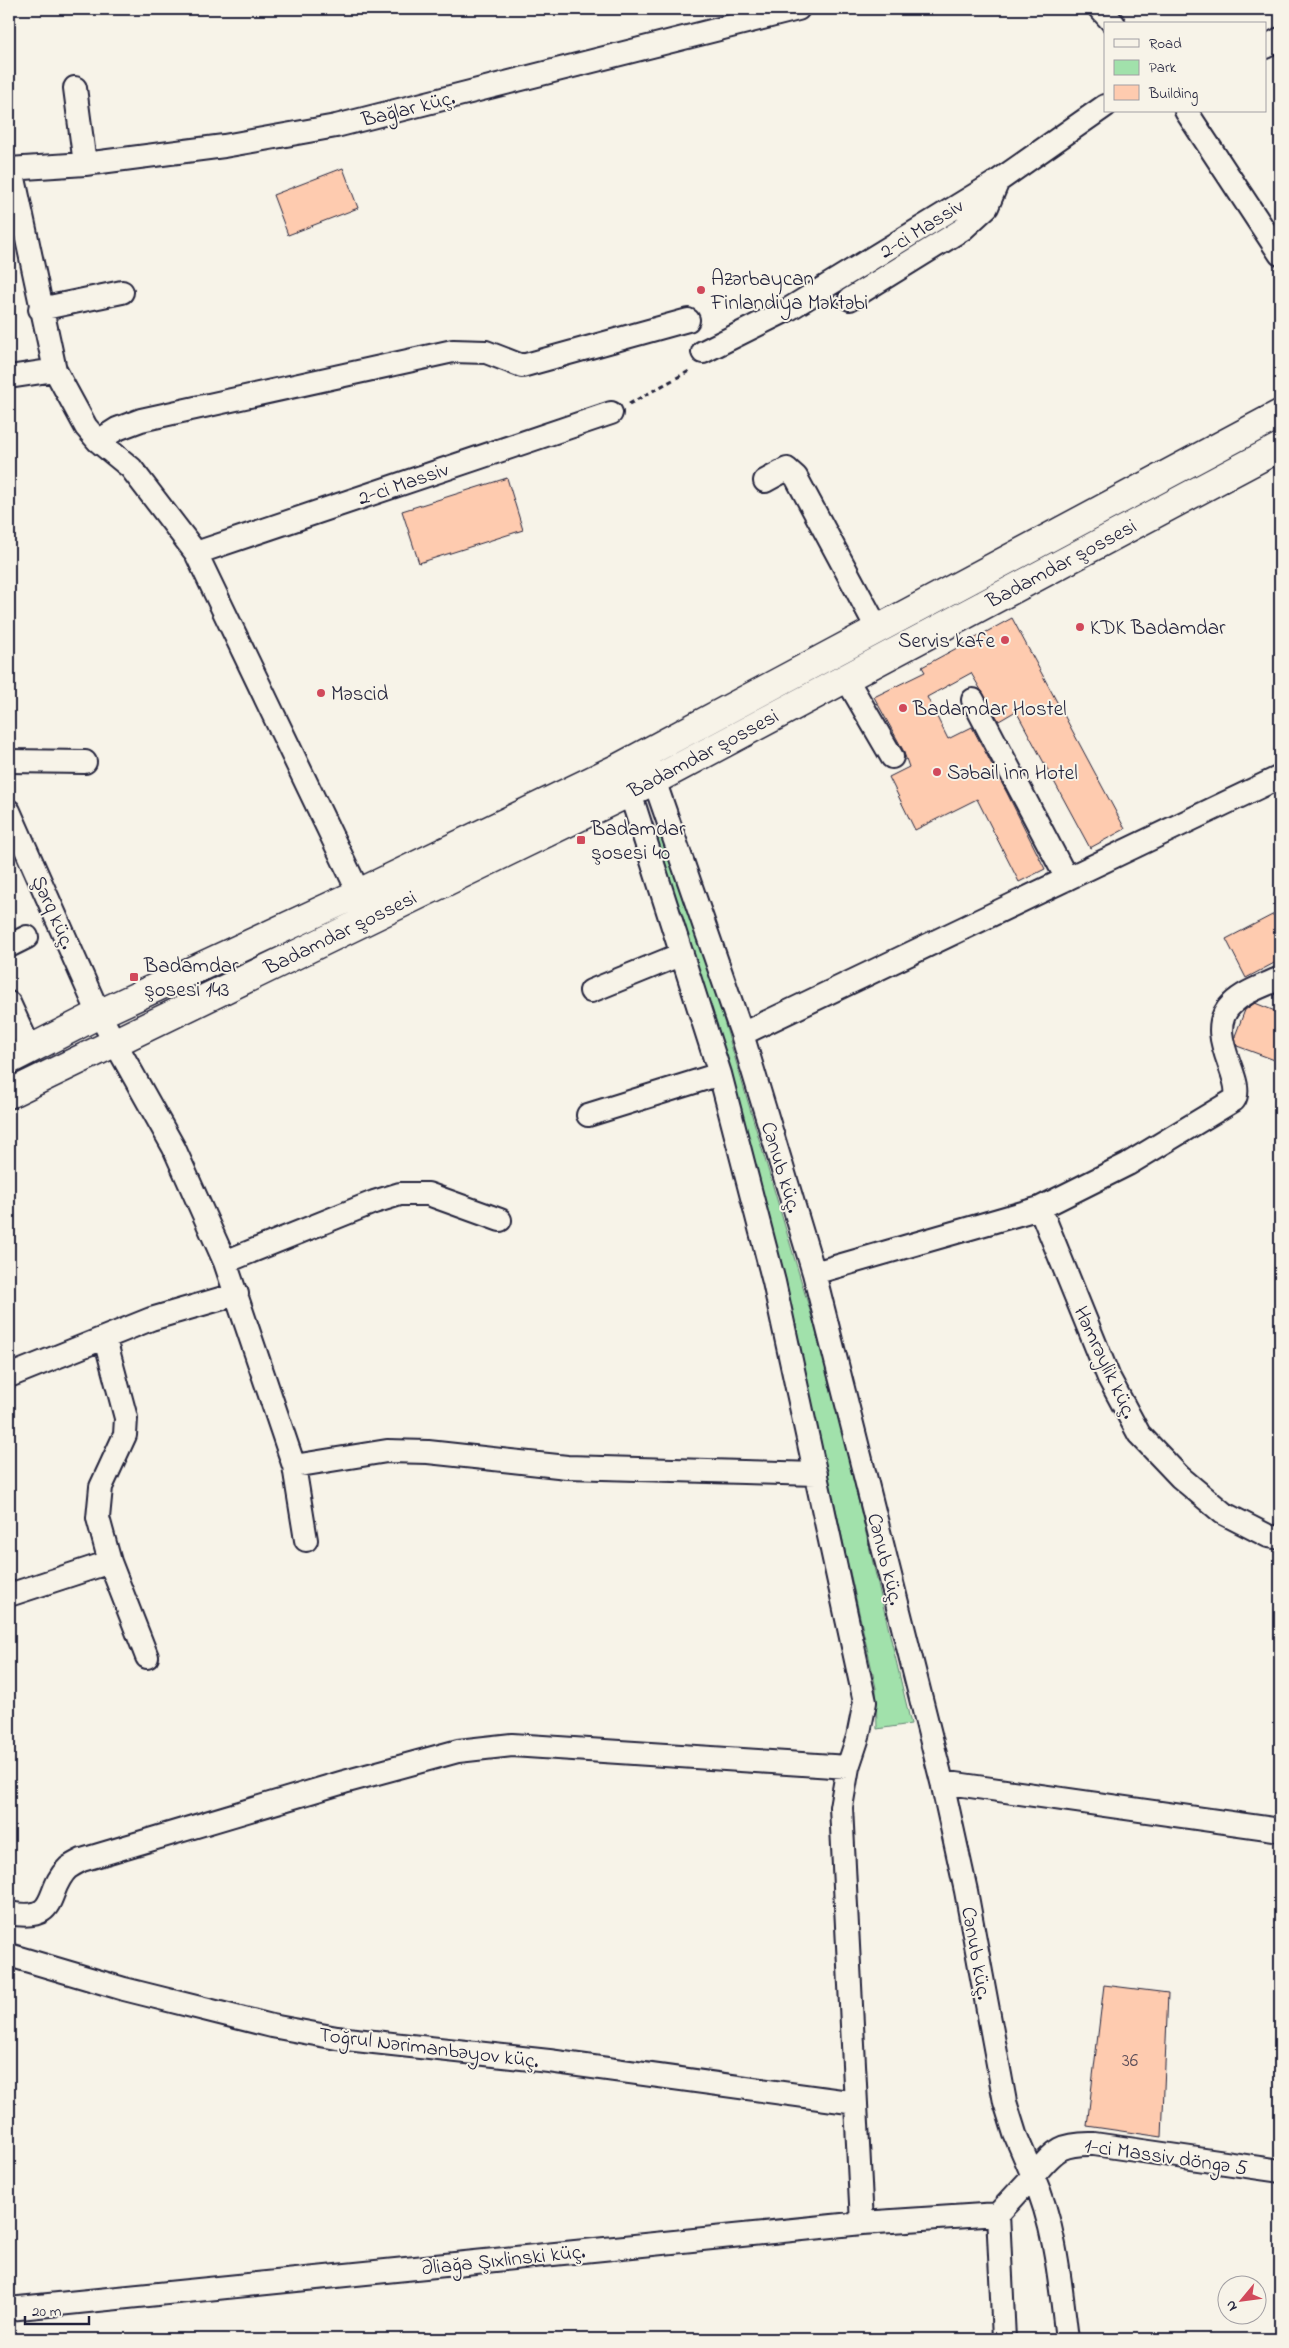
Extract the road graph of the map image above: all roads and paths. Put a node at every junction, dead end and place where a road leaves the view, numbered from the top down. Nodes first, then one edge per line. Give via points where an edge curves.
1 (798, 9) edge
2 (1100, 9) edge
3 (1112, 22) edge
4 (1280, 39) edge
5 (1266, 46) edge
6 (75, 88) dead end
7 (1104, 107) edge
8 (1187, 112) edge
9 (85, 164) junction
10 (10, 169) edge
11 (998, 180) junction
12 (1280, 254) edge
13 (122, 292) dead end
14 (850, 299) dead end
15 (40, 309) junction
16 (688, 320) dead end
17 (703, 352) joint
18 (55, 370) junction
19 (9, 377) edge
20 (611, 413) joint
21 (1280, 414) edge
22 (98, 441) junction
23 (1280, 446) edge
24 (765, 480) dead end
25 (196, 553) junction
26 (877, 628) junction
27 (846, 678) junction
28 (973, 700) dead end
29 (645, 754) junction
30 (892, 757) dead end
31 (9, 761) edge
32 (85, 762) dead end
33 (618, 768) junction
34 (1280, 778) edge
35 (655, 780) junction
36 (629, 793) junction
37 (9, 810) edge
38 (1066, 879) junction
39 (359, 893) junction
40 (682, 954) junction
41 (1278, 984) edge
42 (591, 991) dead end
43 (9, 1003) edge
44 (99, 1014) junction
45 (742, 1034) junction
46 (113, 1043) junction
47 (20, 1054) edge
48 (720, 1074) junction
49 (9, 1094) edge
50 (588, 1115) dead end
51 (1040, 1208) junction
52 (500, 1220) dead end
53 (225, 1262) junction
54 (814, 1273) junction
55 (236, 1294) junction
56 (104, 1339) junction
57 (9, 1376) edge
58 (294, 1466) junction
59 (816, 1474) junction
60 (1280, 1538) edge
61 (306, 1540) dead end
62 (110, 1562) junction
63 (9, 1595) edge
64 (148, 1657) dead end
65 (848, 1767) junction
66 (942, 1782) junction
67 (1280, 1830) edge
68 (9, 1913) edge
69 (9, 1955) edge
70 (856, 2103) junction
71 (1280, 2171) edge
72 (1033, 2176) junction
73 (998, 2214) junction
74 (862, 2224) junction
75 (9, 2309) edge
76 (1004, 2339) edge
77 (1067, 2339) edge

1 - 9 street, Bağlar küç. via 336,126 224,146
2 - 3 street
4 - 5 street
6 - 9 street
7 - 11 street, 2-ci Massiv
8 - 12 street
9 - 10 street, Bağlar küç.
10 - 15 street
11 - 14 street via 987,207 964,229
11 - 17 street, 2-ci Massiv via 790,309
13 - 15 street
15 - 18 street
16 - 22 street via 522,366 486,352 453,351 141,420
17 - 20 path via 694,368
18 - 19 street
18 - 22 street via 75,410
20 - 25 street, 2-ci Massiv
21 - 26 main road, Badamdar şossesi
22 - 25 street via 131,468
23 - 27 main road, Badamdar şossesi
24 - 26 street via 787,469 796,478
25 - 39 street
26 - 29 main road, Badamdar şossesi
27 - 30 street
27 - 35 main road, Badamdar şossesi
28 - 38 street
29 - 33 main road, Badamdar şossesi
29 - 35 street, Cənub küç.
31 - 32 street
33 - 36 street, Cənub küç.
33 - 39 main road, Badamdar şossesi
34 - 38 street
35 - 36 main road, Badamdar şossesi
35 - 45 street, Cənub küç.
36 - 40 street, Cənub küç.
36 - 46 main road, Badamdar şossesi
37 - 44 street, Şərq küç.
38 - 45 street
39 - 44 main road, Badamdar şossesi
40 - 42 street
40 - 48 street, Cənub küç.
41 - 51 street via 1240,997 1230,1006 1222,1022 1226,1060 1237,1087 1234,1100 1128,1164
43 - 47 street
44 - 46 street, Şərq küç.
44 - 47 main road, Badamdar şossesi
45 - 54 street, Cənub küç.
46 - 49 main road, Badamdar şossesi
46 - 53 street, Şərq küç. via 174,1148
48 - 50 street
48 - 59 street, Cənub küç. via 774,1282
51 - 54 street
51 - 60 street, Həmrəylik küç. via 1109,1378 1140,1434 1180,1478 1223,1513 1268,1536
52 - 53 street via 428,1194 400,1194
53 - 55 street, Şərq küç.
54 - 66 street, Cənub küç.
55 - 56 street via 151,1319
55 - 58 street, Şərq küç.
56 - 57 street
56 - 62 street via 126,1418 125,1435 101,1487 98,1518
58 - 59 street via 387,1451 428,1452 567,1467
58 - 61 street, Şərq küç.
59 - 65 street, Cənub küç. via 865,1702
62 - 63 street
62 - 64 street
65 - 68 street via 512,1745 458,1751 82,1860 63,1874 50,1903 42,1910 23,1916
65 - 70 street, Cənub küç. via 841,1807
66 - 67 street
66 - 72 street, Cənub küç. via 1005,2102
69 - 70 street, Toğrul Nərimanbəyov küç. via 124,1989 272,2026 336,2038 549,2061
70 - 74 street, Cənub küç.
71 - 72 street, 1-ci Massiv döngə 5 via 1094,2144 1073,2144 1055,2152
72 - 73 street
72 - 77 street, Cənub küç. via 1044,2200 1054,2239
73 - 74 street, Əliağa Şıxlinski küç.
73 - 76 street
74 - 75 street, Əliağa Şıxlinski küç.

